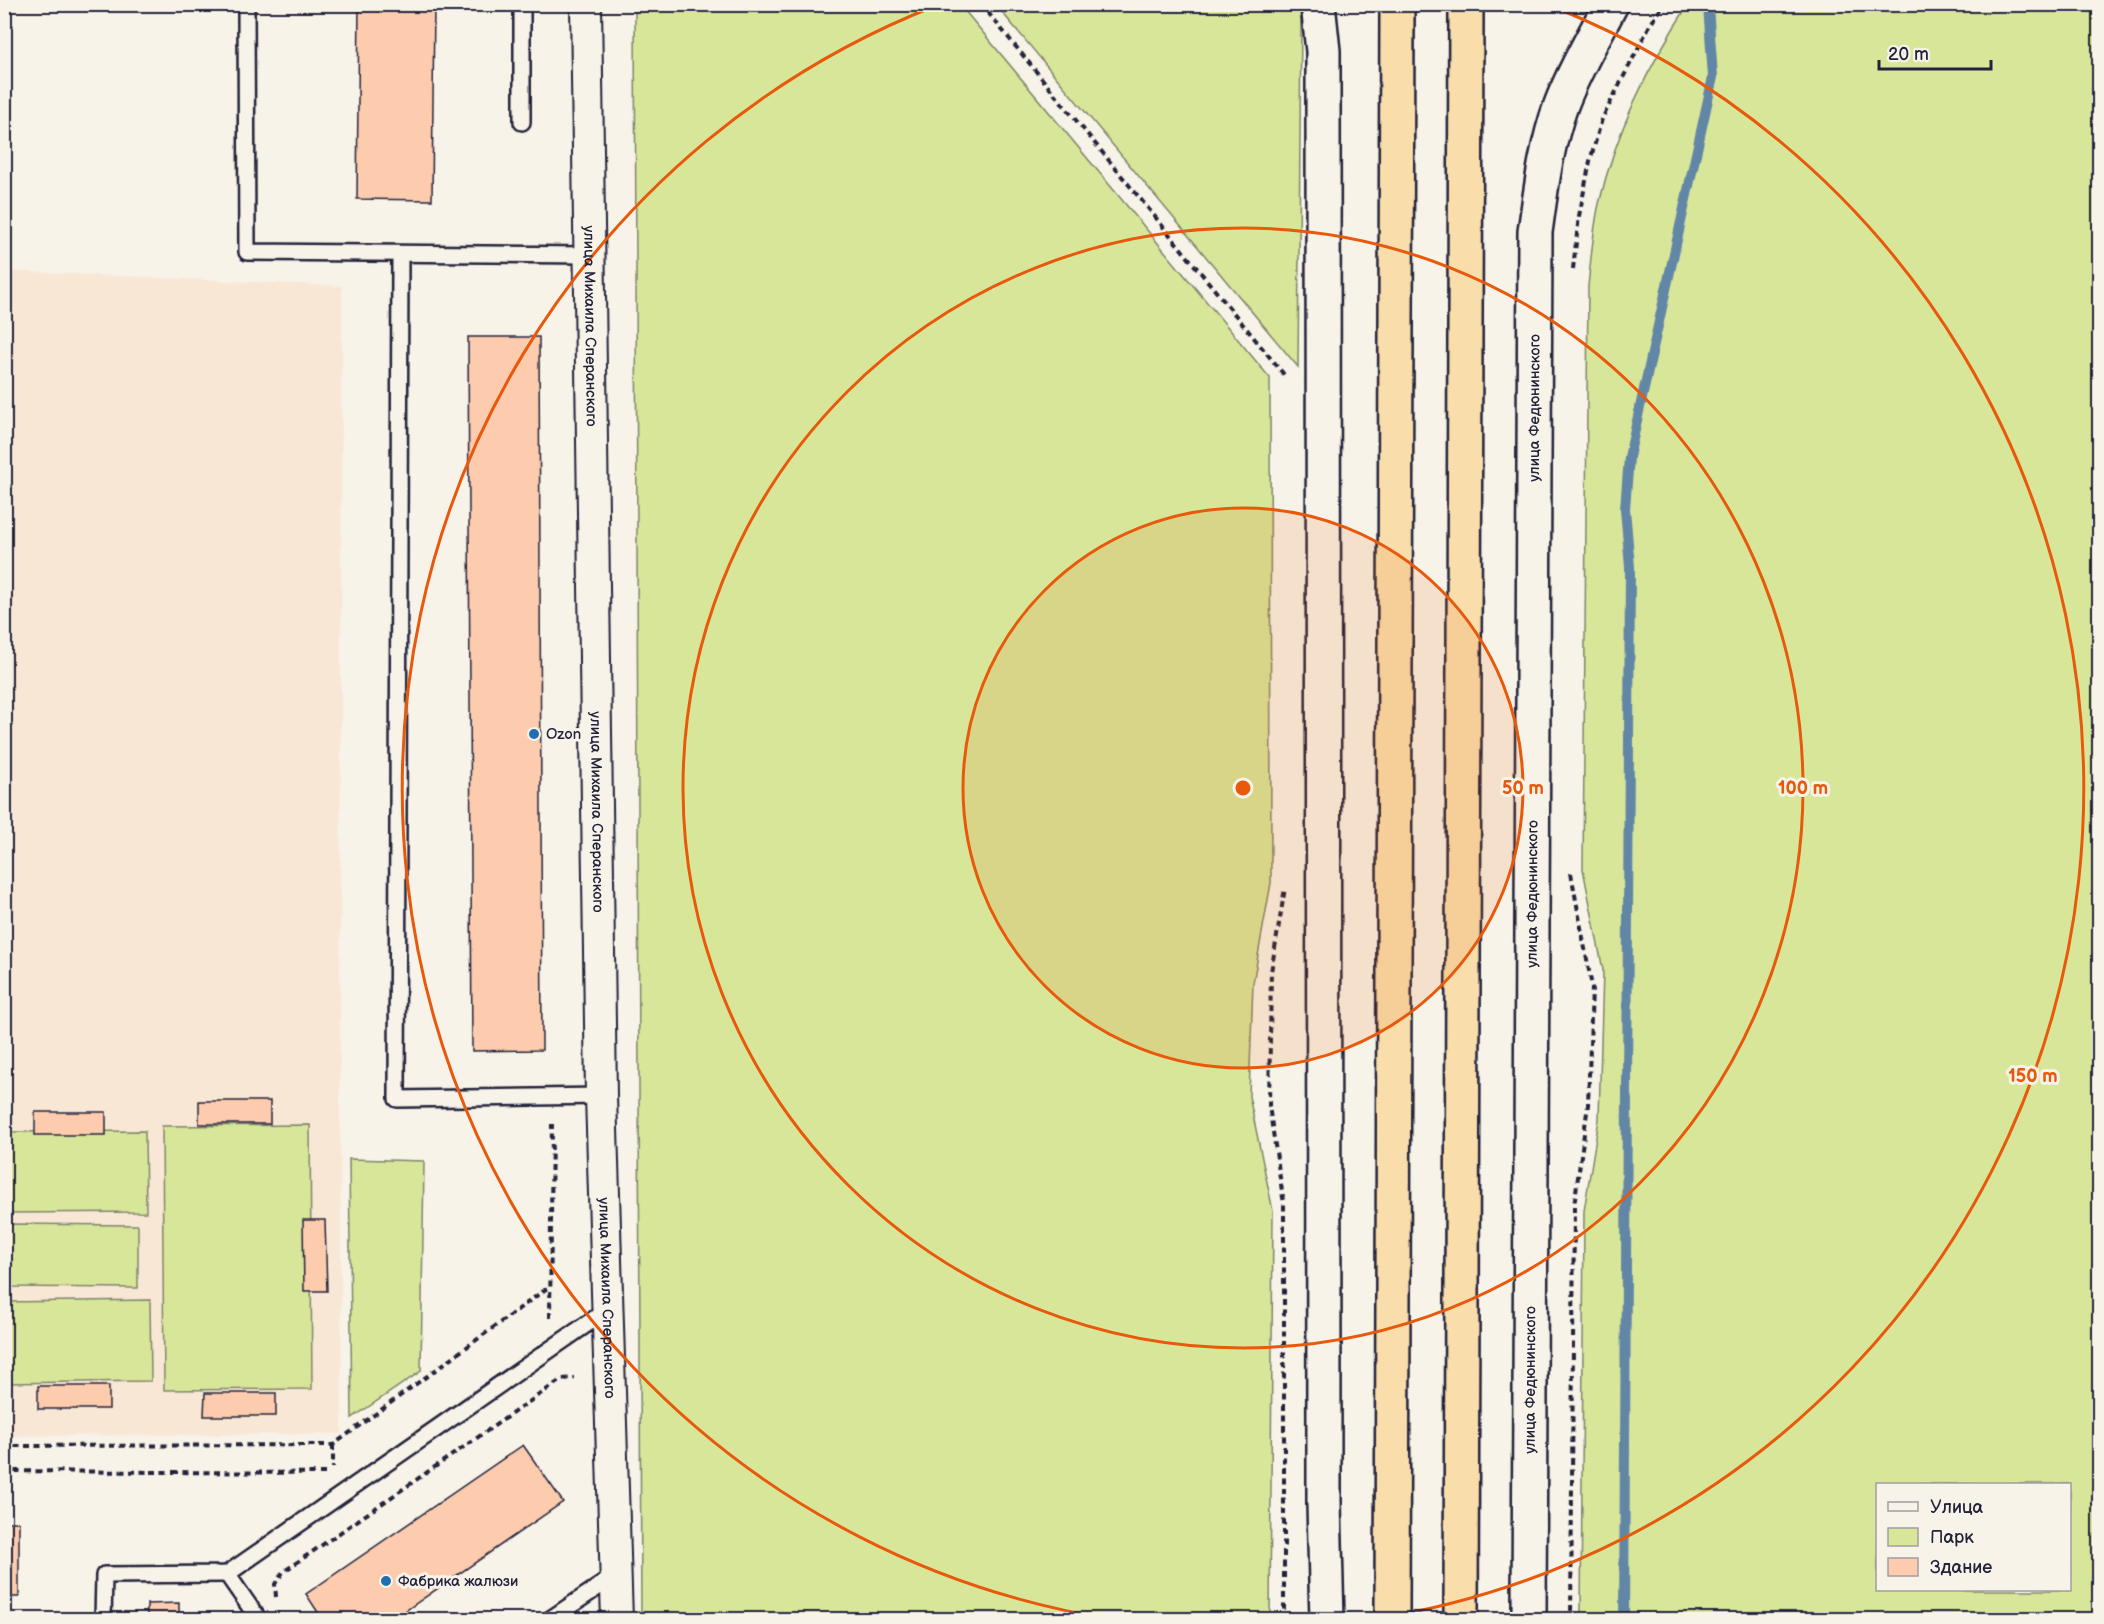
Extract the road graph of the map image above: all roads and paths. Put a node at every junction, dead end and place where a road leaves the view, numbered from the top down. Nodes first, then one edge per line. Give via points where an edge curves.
1 (246, 4) edge
2 (522, 4) edge
3 (586, 4) edge
4 (981, 4) edge
5 (1318, 4) edge
6 (1397, 4) edge
7 (1466, 4) edge
8 (1611, 4) edge
9 (1664, 4) edge
10 (522, 122) dead end
11 (400, 254) junction
12 (591, 255) junction
13 (1573, 271) dead end
14 (1287, 377) dead end
15 (1570, 862) dead end
16 (1287, 878) dead end
17 (601, 1096) junction
18 (552, 1097) junction
19 (550, 1286) junction
20 (608, 1310) junction
21 (545, 1353) junction
22 (579, 1378) dead end
23 (562, 1379) junction
24 (333, 1445) junction
25 (4, 1446) edge
26 (4, 1471) edge
27 (227, 1574) junction
28 (616, 1575) junction
29 (276, 1602) dead end
30 (103, 1620) edge
31 (259, 1620) edge
32 (549, 1620) edge
33 (616, 1620) edge
34 (1284, 1620) edge
35 (1327, 1620) edge
36 (1392, 1620) edge
37 (1461, 1620) edge
38 (1529, 1620) edge
39 (1570, 1620) edge

1 - 11 lane via 247,252
2 - 10 lane
3 - 12 street, улица Михаила Сперанского
4 - 14 path
5 - 35 main road via 1323,51 1323,1504
6 - 36 highway
7 - 37 highway
8 - 38 main road, улица Федюнинского via 1561,104 1545,161 1535,232
9 - 13 path via 1602,119 1586,183
11 - 12 lane
11 - 18 lane via 397,1099
12 - 17 street, улица Михаила Сперанского
15 - 39 path via 1592,987 1588,1105 1574,1206
16 - 34 path via 1271,972 1269,1106 1284,1204
17 - 18 lane
17 - 20 street, улица Михаила Сперанского
18 - 19 path
19 - 21 path via 550,1324 538,1339
19 - 24 path
20 - 21 lane
20 - 28 street, улица Михаила Сперанского
21 - 23 path
21 - 27 lane
22 - 23 path
23 - 29 path via 283,1572 275,1584
24 - 25 path
24 - 26 path via 333,1473
27 - 30 lane via 104,1575
27 - 31 lane
28 - 32 lane
28 - 33 street, улица Михаила Сперанского

